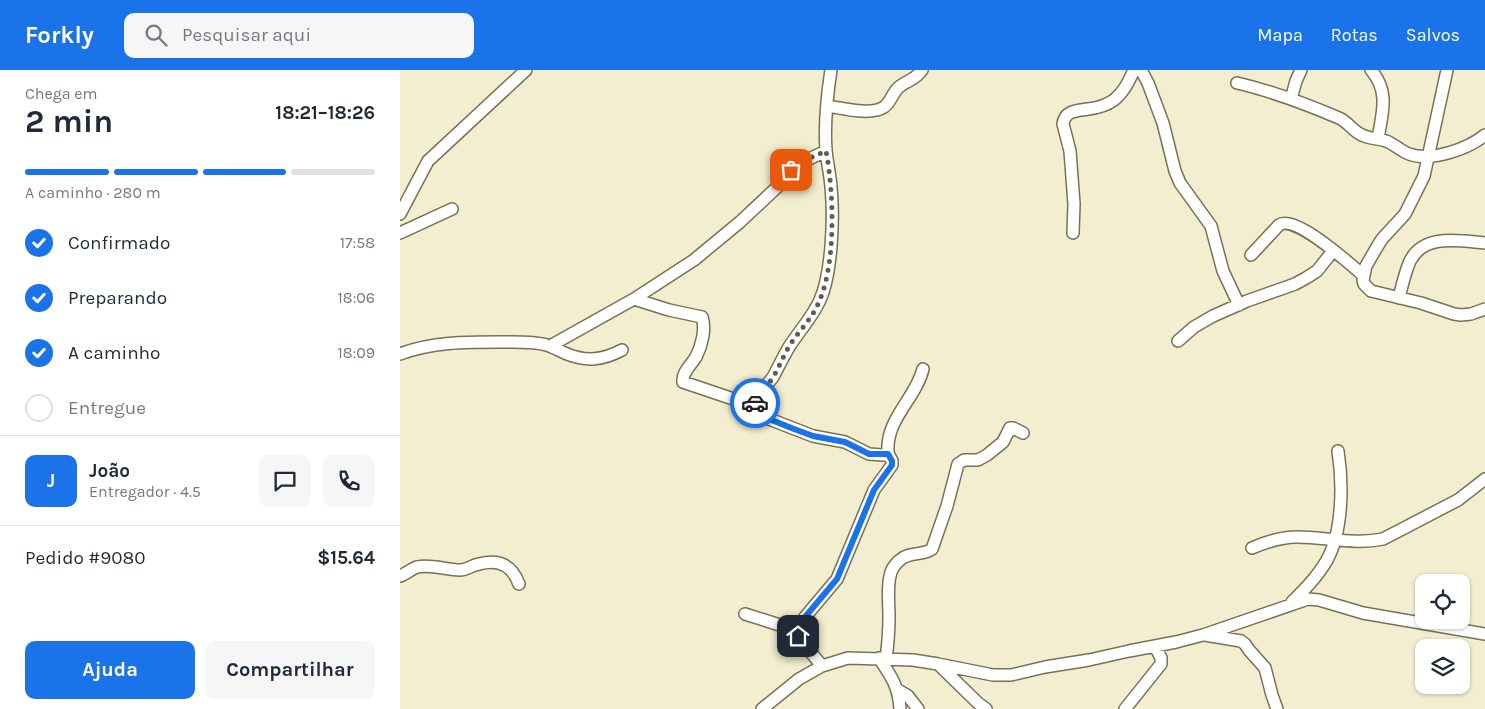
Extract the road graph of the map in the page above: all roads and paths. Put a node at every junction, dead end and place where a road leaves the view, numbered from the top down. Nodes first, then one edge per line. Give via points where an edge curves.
1 (526, 70) edge
2 (831, 70) edge
3 (922, 70) edge
4 (1134, 70) edge
5 (1141, 70) edge
6 (1301, 70) edge
7 (1371, 70) edge
8 (1447, 70) edge
9 (1237, 83) dead end
10 (1290, 99) junction
11 (827, 106) junction
12 (1485, 135) edge
13 (1378, 139) junction
14 (826, 151) junction
15 (1428, 157) junction
16 (452, 209) dead end
17 (400, 214) edge
18 (400, 233) edge
19 (1073, 233) dead end
20 (1485, 243) edge
21 (1334, 251) junction
22 (1250, 254) dead end
23 (1364, 276) junction
24 (1399, 298) junction
25 (634, 299) junction
26 (1239, 305) junction
27 (1485, 309) edge
28 (1178, 341) dead end
29 (550, 346) junction
30 (622, 350) dead end
31 (400, 354) edge
32 (923, 370) dead end
33 (754, 406) junction
34 (1024, 433) dead end
35 (1338, 451) dead end
36 (888, 454) junction
37 (1485, 479) edge
38 (1334, 539) junction
39 (1252, 548) dead end
40 (400, 576) edge
41 (519, 584) dead end
42 (1289, 605) junction
43 (745, 614) dead end
44 (1485, 634) edge
45 (1203, 635) junction
46 (798, 636) junction
47 (1155, 646) junction
48 (883, 658) junction
49 (938, 664) junction
50 (822, 666) junction
51 (898, 690) junction
52 (762, 709) edge
53 (900, 709) edge
54 (918, 709) edge
55 (986, 709) edge
56 (1125, 709) edge
57 (1277, 709) edge

1 - 17 street via 428,161
2 - 11 street
3 - 11 street via 917,77 897,89 884,108 864,111
4 - 19 street via 1126,87 1114,100 1072,112 1064,119 1072,165
5 - 26 street via 1163,123 1180,183 1211,226 1223,271
6 - 10 street
7 - 13 street via 1384,93
8 - 15 street
9 - 10 street
10 - 13 street via 1341,119 1365,137
11 - 14 street
12 - 15 street via 1468,146
13 - 15 street via 1407,154
14 - 25 street via 794,166 789,176 723,237
14 - 33 street via 832,199 831,252 825,286 816,309 789,346
15 - 23 street via 1414,198 1405,214 1382,239 1366,266
16 - 18 street
20 - 24 street via 1440,240 1423,247 1410,261
21 - 22 street via 1306,231 1282,222
21 - 23 street
21 - 26 street via 1306,278
23 - 24 street via 1364,284 1371,291
24 - 27 street via 1461,315
25 - 29 street
25 - 33 street via 702,317 701,345 685,372 684,382
26 - 28 street via 1194,327
29 - 30 street via 576,357 593,359
29 - 31 street via 527,342 454,343 425,346
32 - 36 street via 896,418
33 - 36 street via 764,417 813,436 845,442 869,454
34 - 48 street via 1010,428 1003,442 981,459 964,460 958,464 932,549 912,553 893,567 889,577 889,634
35 - 38 street via 1341,483
36 - 46 street via 892,465 874,490 837,579 805,617
37 - 38 street via 1458,500 1383,539 1360,542
38 - 39 street via 1295,537
38 - 42 street via 1327,560 1306,589
40 - 41 street via 419,567 459,570 480,563 497,563 511,569
42 - 44 street via 1313,599 1363,613
42 - 45 street
43 - 46 street via 783,626
45 - 47 street
45 - 57 street via 1245,644 1264,668
46 - 50 street
47 - 49 street via 1011,675 993,675
47 - 56 street via 1162,658 1161,664
48 - 49 street
48 - 50 street via 848,658
48 - 51 street
49 - 55 street
50 - 52 street via 799,679
51 - 53 street
51 - 54 street via 908,696

